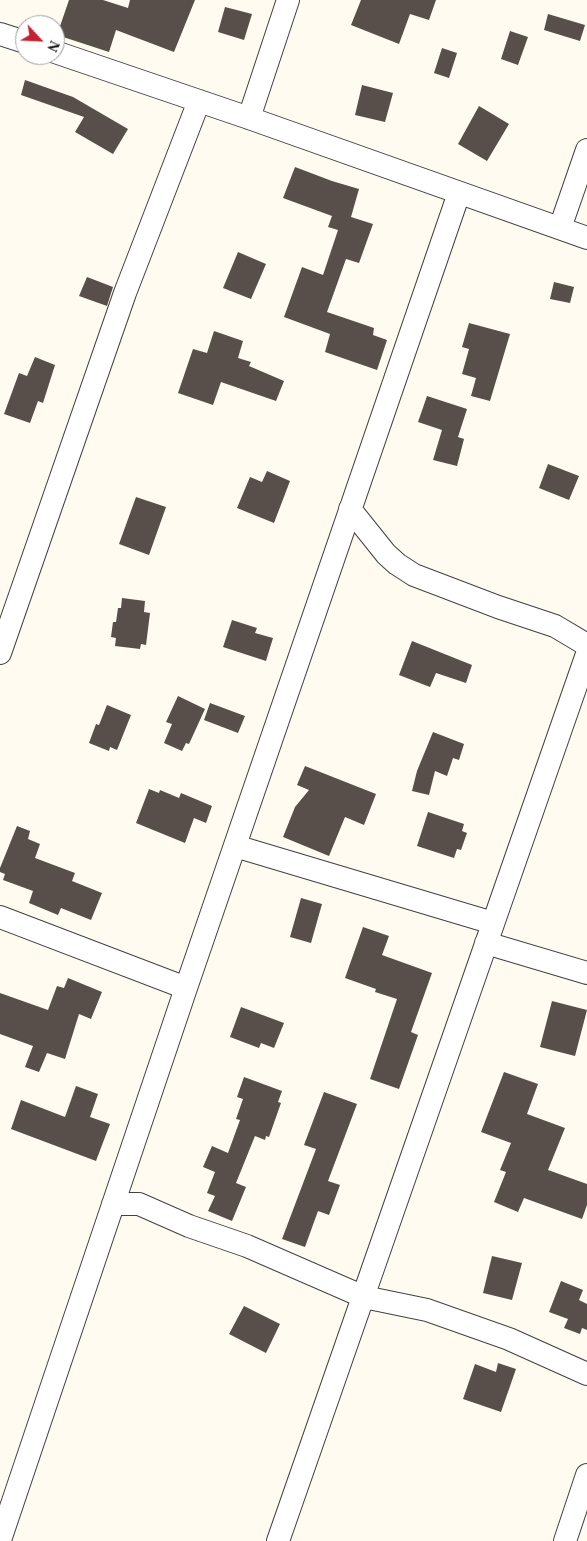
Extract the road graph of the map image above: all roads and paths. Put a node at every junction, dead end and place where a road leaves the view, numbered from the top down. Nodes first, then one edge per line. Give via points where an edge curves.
1 (288, 0) edge
2 (0, 34) edge
3 (15, 39) edge
4 (65, 55) edge
5 (199, 101) junction
6 (249, 118) junction
7 (587, 150) edge
8 (459, 192) junction
9 (560, 228) junction
10 (587, 238) edge
11 (350, 509) junction
12 (587, 645) edge
13 (0, 653) edge
14 (587, 654) edge
15 (235, 846) junction
16 (0, 917) edge
17 (489, 933) junction
18 (587, 973) edge
19 (186, 988) junction
20 (113, 1204) junction
21 (364, 1297) junction
22 (587, 1374) edge
23 (587, 1476) edge
24 (0, 1540) edge
25 (278, 1541) edge
26 (564, 1541) edge

1 - 6 street
2 - 3 street
4 - 5 street
5 - 6 street
5 - 13 street via 125,292
6 - 8 street
7 - 9 street
8 - 9 street
8 - 11 street
9 - 10 street
11 - 12 street via 386,554 414,575 555,626
11 - 15 street
14 - 17 street
15 - 17 street
15 - 19 street
16 - 19 street
17 - 18 street
17 - 21 street
19 - 20 street
20 - 21 street via 139,1204
20 - 24 street
21 - 22 street via 427,1310 509,1339
21 - 25 street
23 - 26 street

